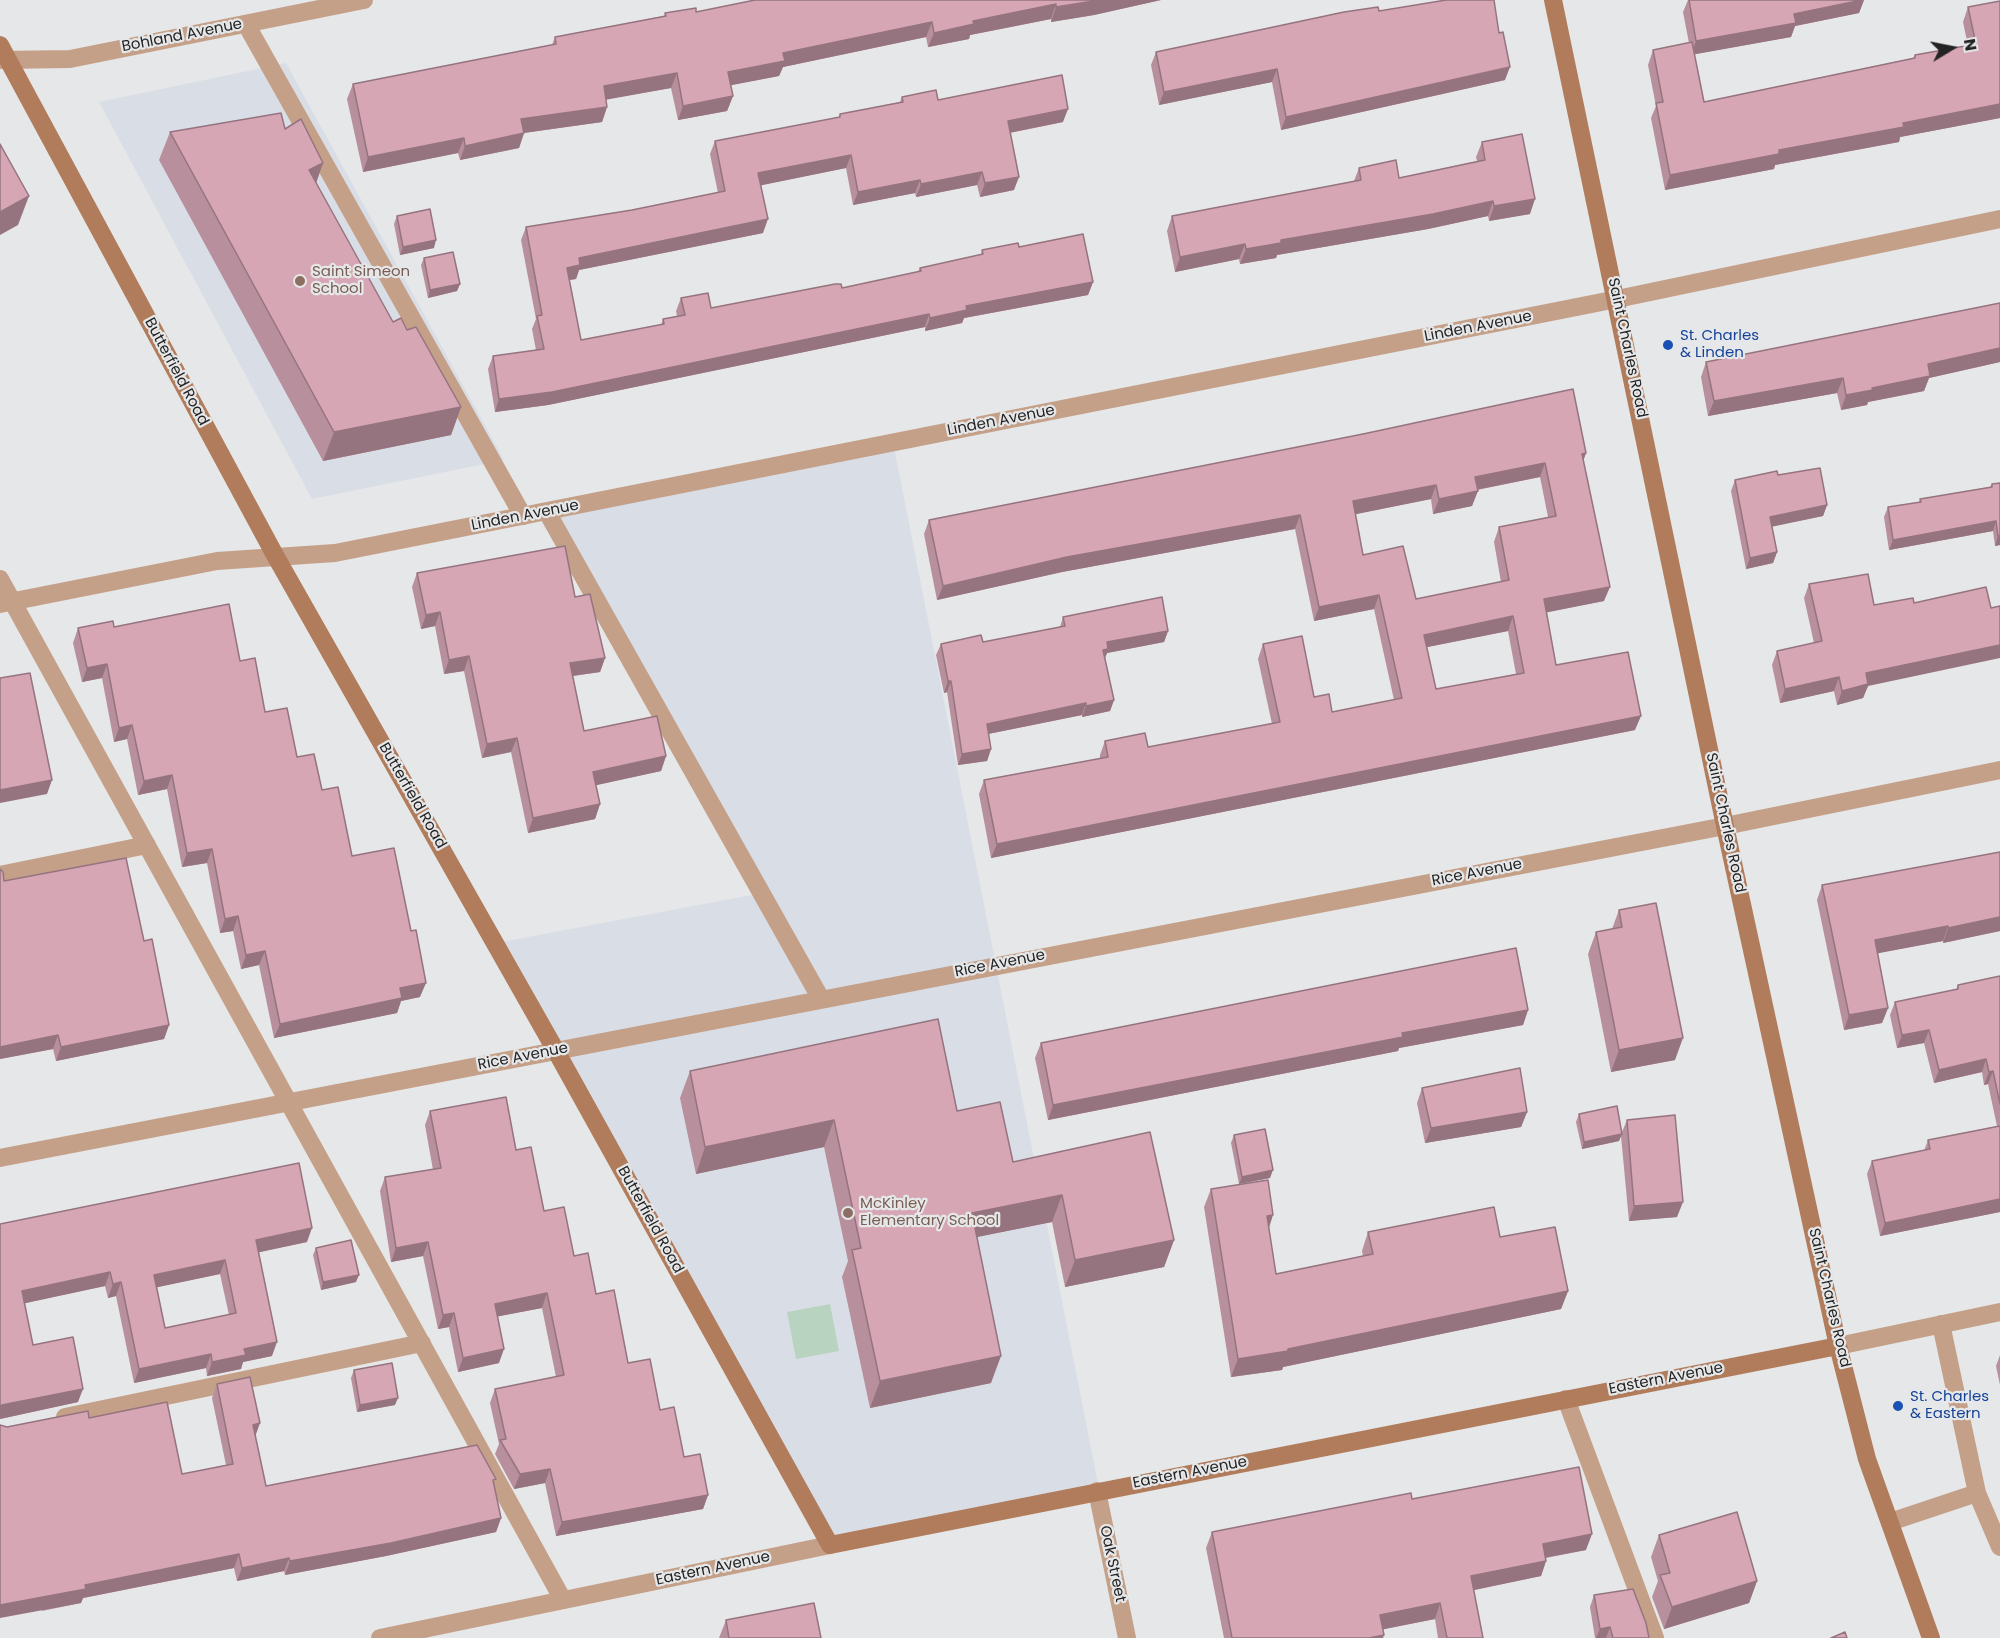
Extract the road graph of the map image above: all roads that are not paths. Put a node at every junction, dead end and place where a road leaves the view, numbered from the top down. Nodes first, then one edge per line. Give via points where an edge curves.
1 (364, 0) edge
2 (1553, 0) edge
3 (246, 24) junction
4 (3, 55) edge
5 (2000, 219) edge
6 (1617, 299) junction
7 (547, 512) junction
8 (523, 516) junction
9 (276, 557) junction
10 (0, 579) edge
11 (6, 603) edge
12 (2000, 770) edge
13 (1725, 826) junction
14 (147, 845) junction
15 (0, 875) edge
16 (821, 999) junction
17 (556, 1051) junction
18 (289, 1101) junction
19 (0, 1158) edge
20 (2000, 1312) edge
21 (1941, 1324) junction
22 (422, 1343) junction
23 (1838, 1346) junction
24 (1566, 1399) junction
25 (47, 1420) edge
26 (1097, 1491) junction
27 (1977, 1493) junction
28 (1890, 1522) junction
29 (830, 1545) junction
30 (2000, 1547) edge
31 (563, 1600) junction
32 (380, 1638) edge
33 (1127, 1638) edge
34 (1655, 1638) edge
35 (1931, 1638) edge

1 - 3 street, Bohland Avenue
2 - 6 main road, Saint Charles Road
3 - 4 street, Bohland Avenue via 70,58
3 - 8 street
4 - 9 main road, Butterfield Road
5 - 6 street, Linden Avenue
6 - 7 street, Linden Avenue
6 - 13 main road, Saint Charles Road
7 - 8 street, Linden Avenue
7 - 16 street
8 - 9 street, Linden Avenue via 335,554
9 - 11 street, Linden Avenue via 217,561
9 - 17 main road, Butterfield Road
10 - 11 street
11 - 14 street
12 - 13 street, Rice Avenue
13 - 16 street, Rice Avenue
13 - 23 main road, Saint Charles Road
14 - 15 street
14 - 18 street
16 - 17 street, Rice Avenue
17 - 18 street, Rice Avenue
17 - 29 main road, Butterfield Road
18 - 19 street, Rice Avenue
18 - 22 street
20 - 21 street, Eastern Avenue
21 - 23 street, Eastern Avenue
21 - 27 street
22 - 25 street
22 - 31 street
23 - 24 main road, Eastern Avenue
23 - 28 main road, Saint Charles Road via 1867,1459
24 - 26 main road, Eastern Avenue
24 - 34 street
26 - 29 main road, Eastern Avenue
26 - 33 street, Oak Street
27 - 28 street
27 - 30 street
28 - 35 main road, Saint Charles Road
29 - 31 street, Eastern Avenue
31 - 32 street, Eastern Avenue

